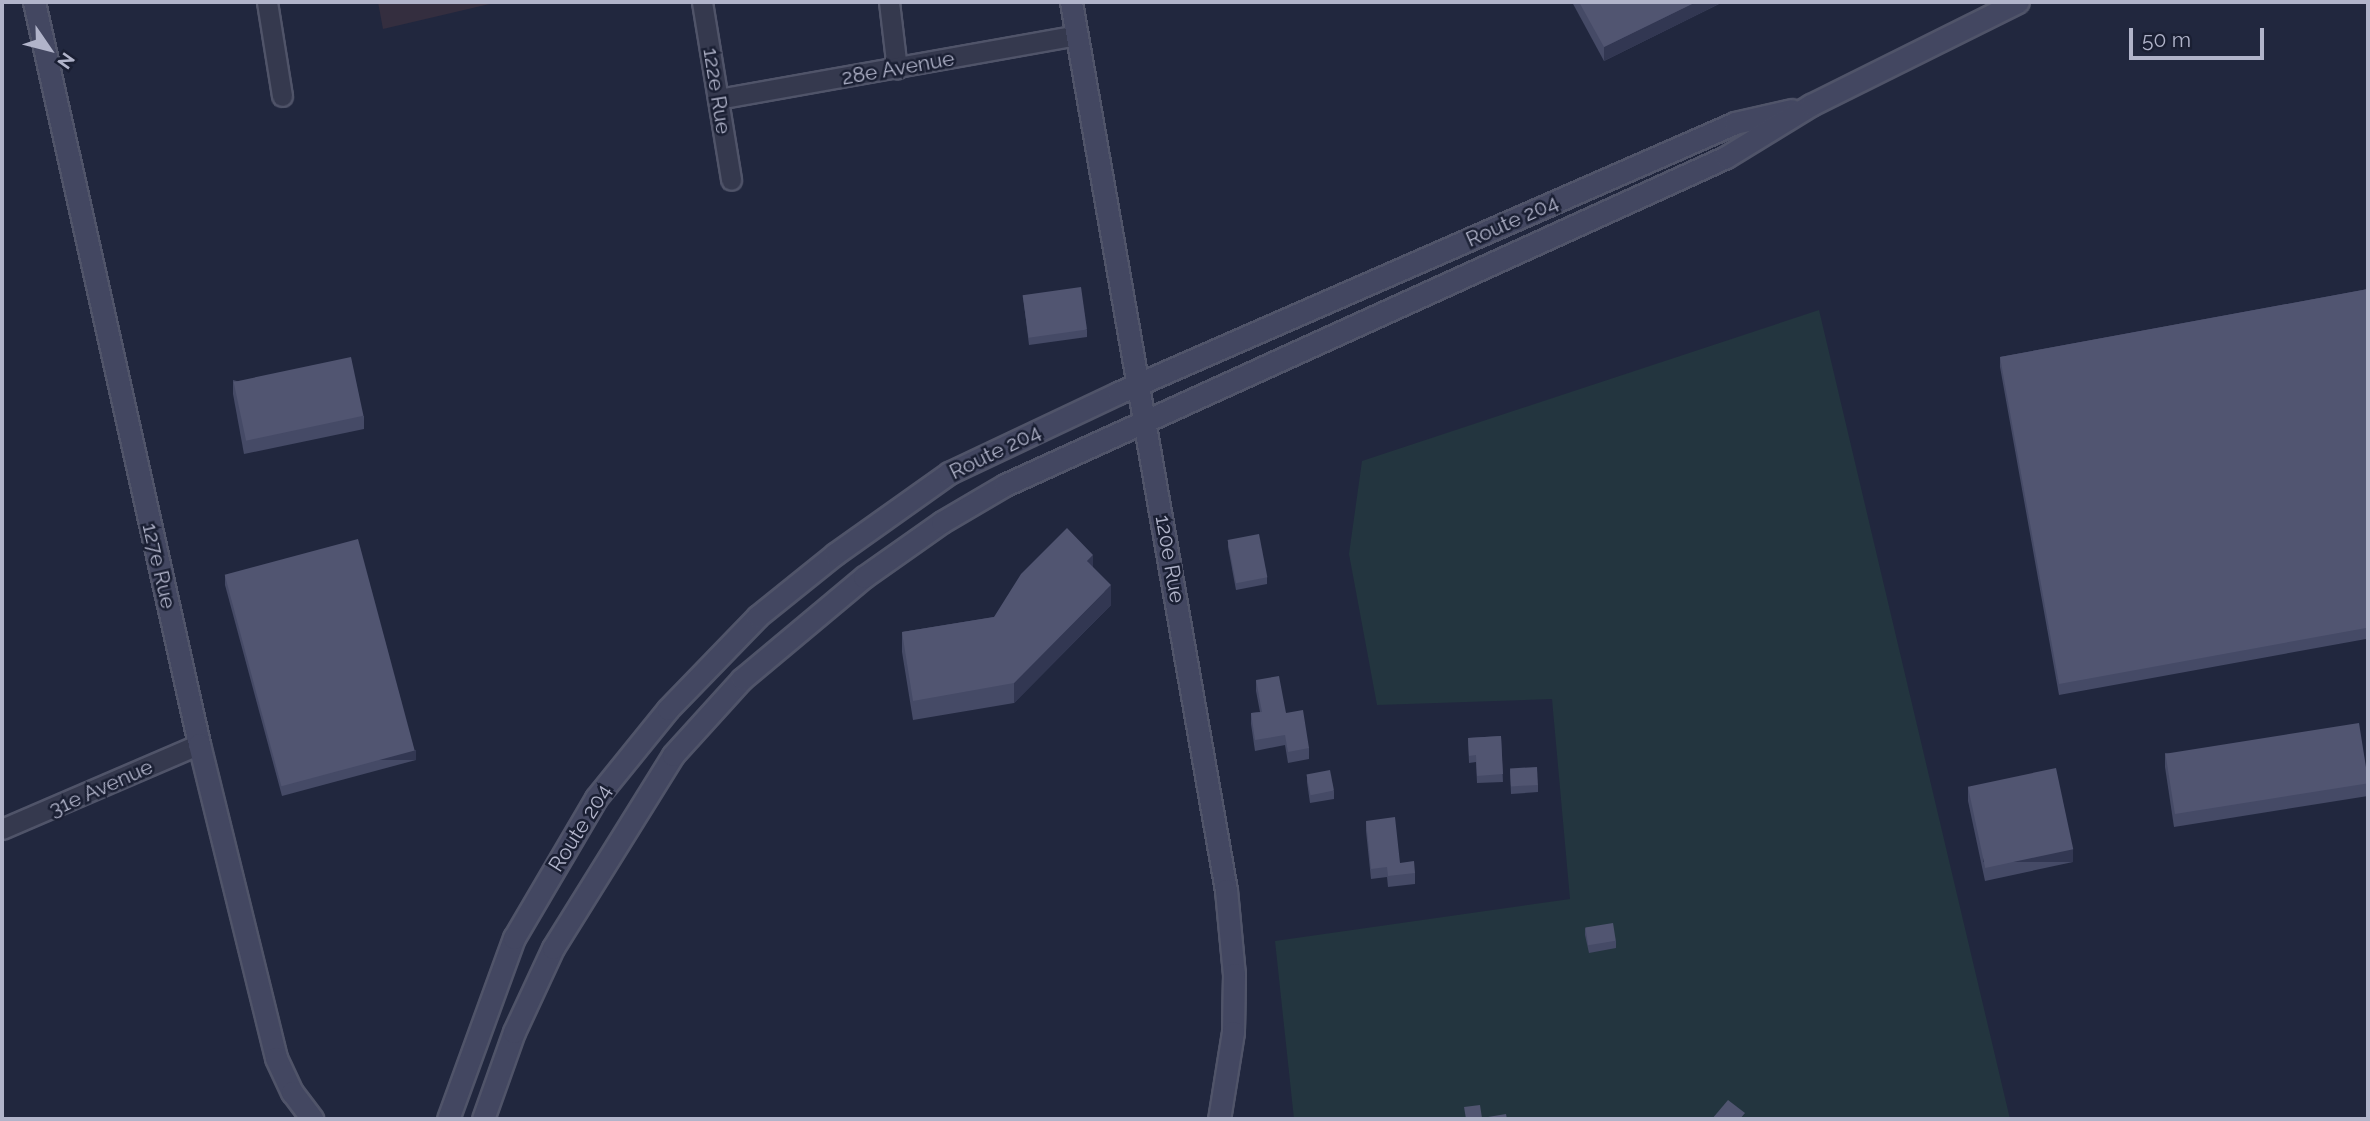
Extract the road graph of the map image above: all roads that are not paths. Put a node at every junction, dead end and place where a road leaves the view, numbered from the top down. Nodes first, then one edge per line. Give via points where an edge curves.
1 (34, 2) edge
2 (267, 2) edge
3 (702, 2) edge
4 (889, 2) edge
5 (1071, 2) edge
6 (2018, 2) edge
7 (1077, 35) junction
8 (897, 69) junction
9 (282, 96) dead end
10 (718, 99) junction
11 (1811, 105) junction
12 (731, 180) dead end
13 (1140, 385) junction
14 (1146, 420) junction
15 (199, 744) junction
16 (2, 830) edge
17 (312, 1119) edge
18 (448, 1119) edge
19 (483, 1119) edge
20 (1219, 1119) edge

1 - 15 main road, 127e Rue
2 - 9 street
3 - 10 street, 122e Rue
4 - 8 street
5 - 7 main road, 120e Rue
6 - 11 main road, Route 204
7 - 8 street, 28e Avenue
7 - 13 main road, 120e Rue
8 - 10 street, 28e Avenue
10 - 12 street, 122e Rue
11 - 13 main road, Route 204 via 1735,123
11 - 14 main road, Route 204 via 1701,168
13 - 14 main road, 120e Rue
13 - 18 main road, Route 204 via 949,473 758,617 668,709 596,798 514,938
14 - 19 main road, Route 204 via 1005,485 942,522 864,577 742,679 674,755 553,948 514,1032
14 - 20 main road, 120e Rue via 1226,890 1234,974 1233,1032
15 - 16 street, 31e Avenue
15 - 17 main road, 127e Rue via 276,1058 292,1092

